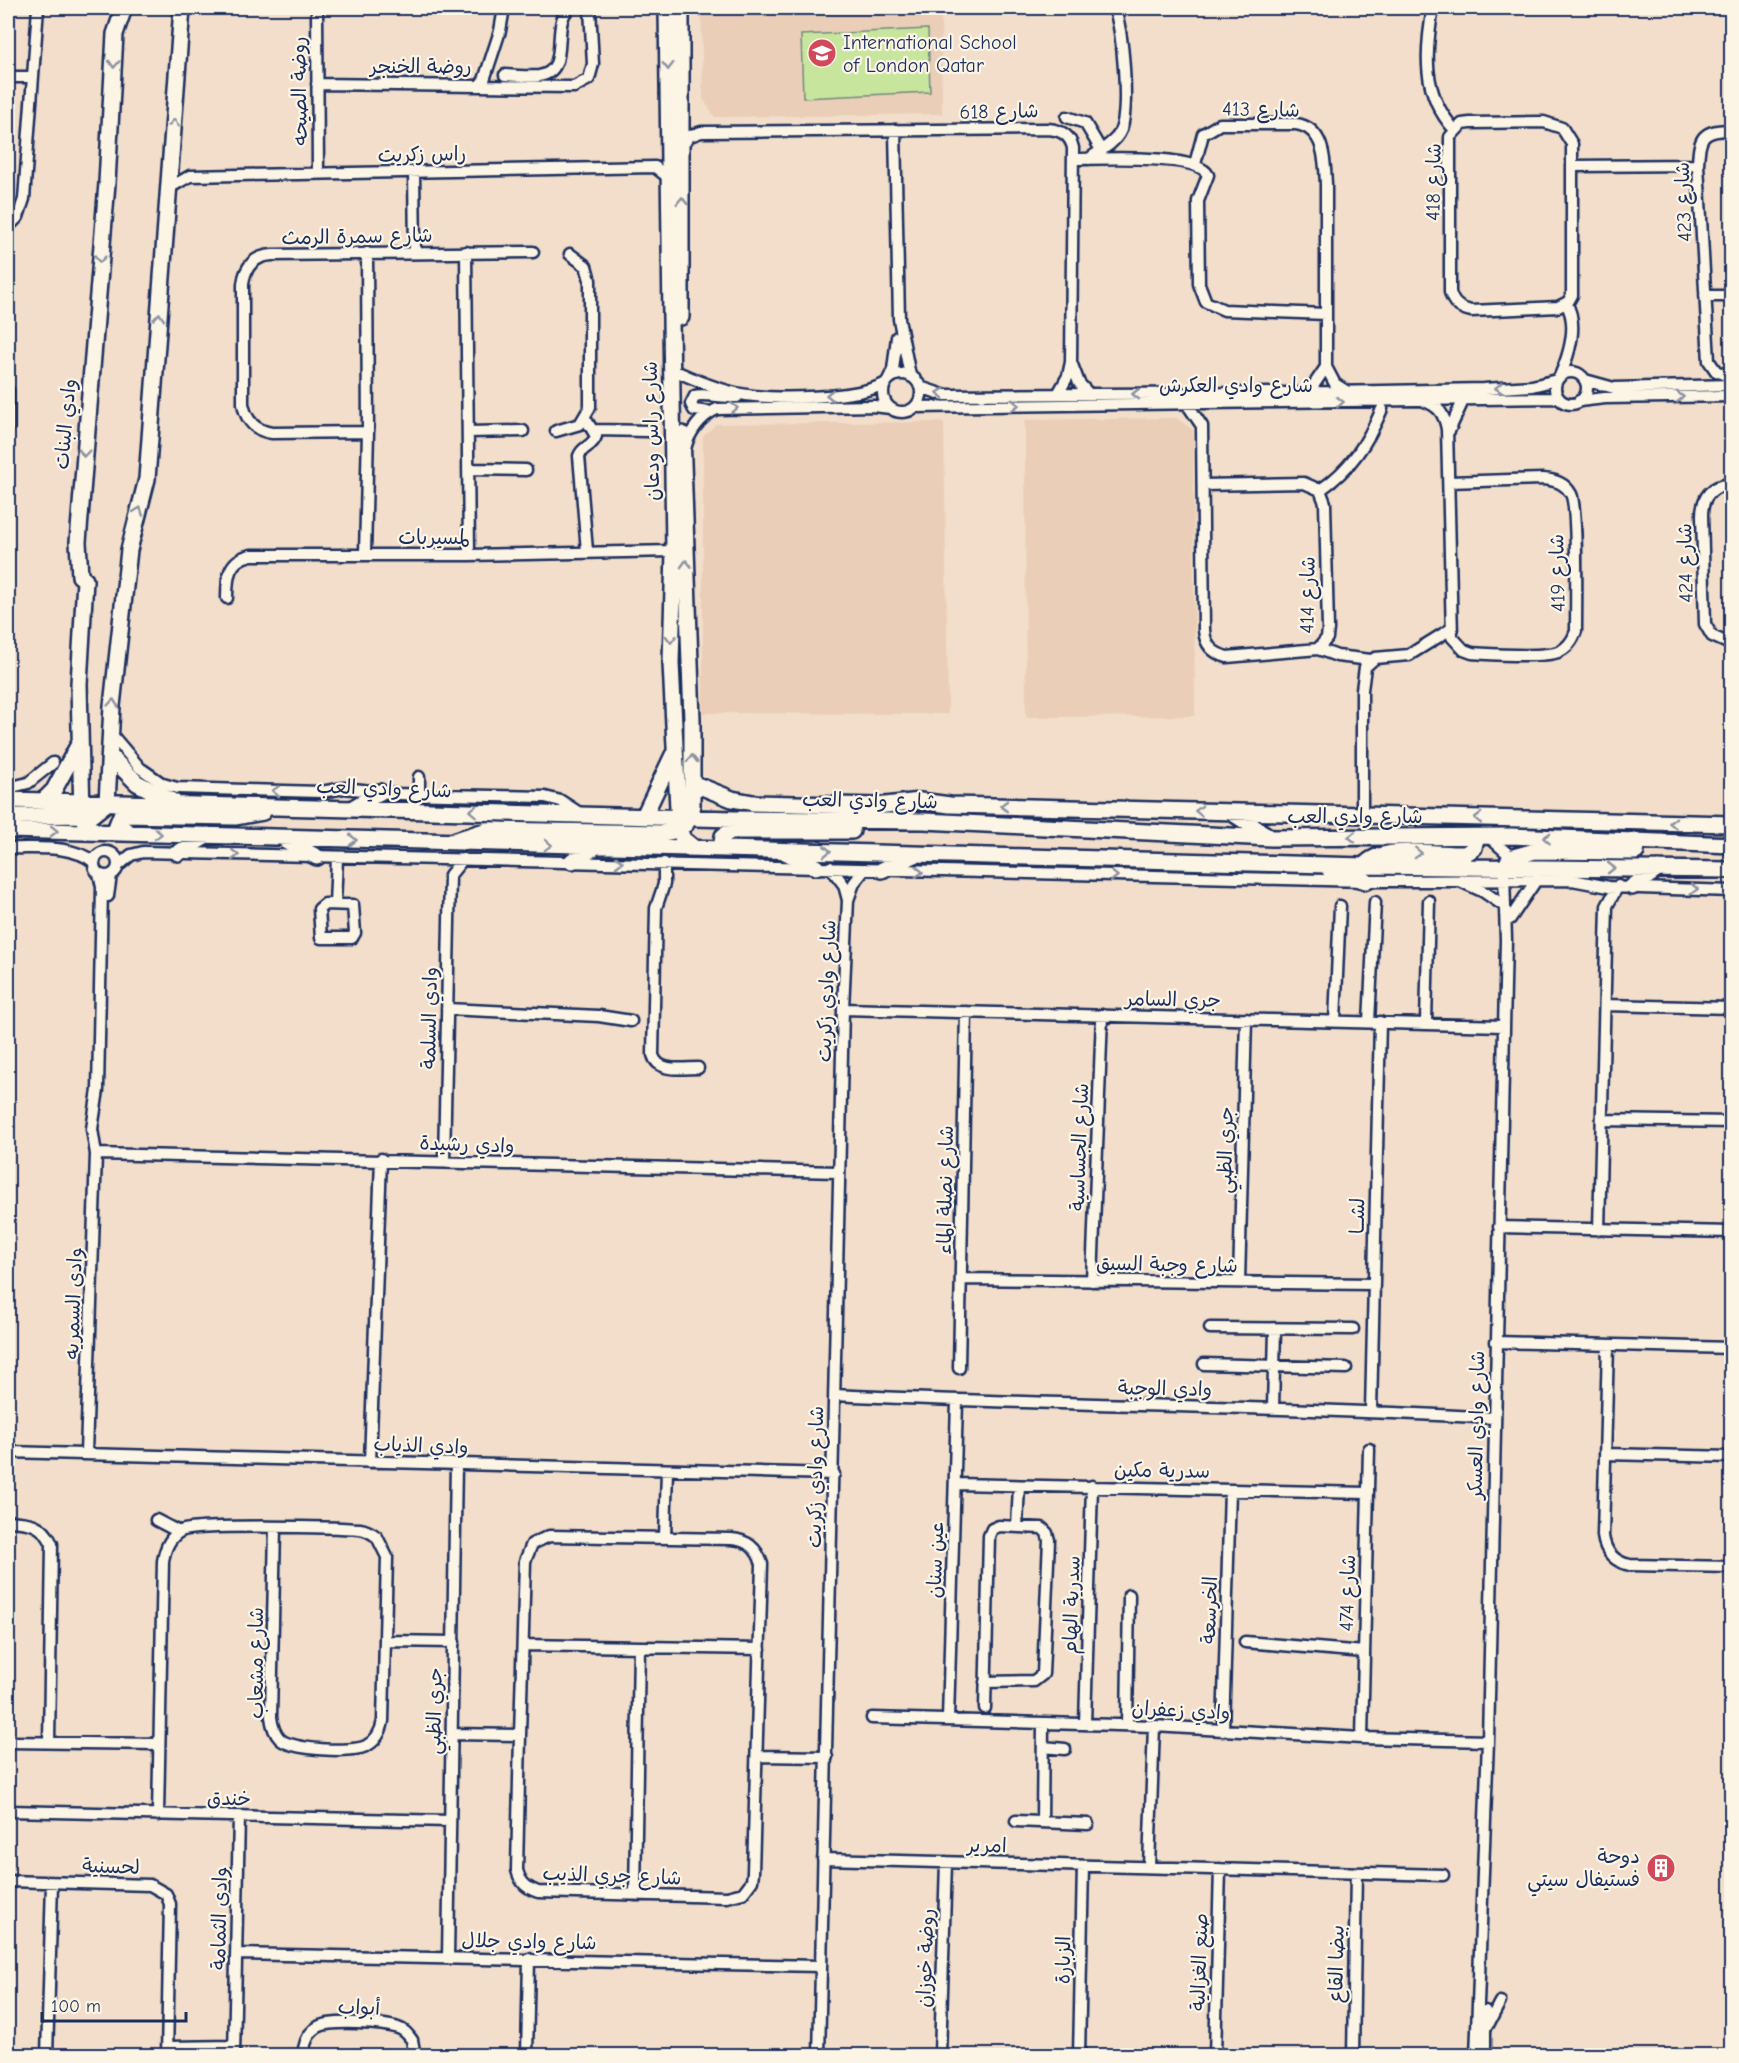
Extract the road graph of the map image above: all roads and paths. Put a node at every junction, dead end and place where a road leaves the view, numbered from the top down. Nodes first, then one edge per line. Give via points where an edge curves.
1 (38, 8) edge
2 (124, 8) edge
3 (183, 8) edge
4 (316, 8) edge
5 (504, 8) edge
6 (568, 8) edge
7 (590, 8) edge
8 (667, 8) edge
9 (681, 8) edge
10 (1114, 8) edge
11 (1433, 8) edge
12 (505, 75) dead end
13 (8, 77) edge
14 (33, 77) junction
15 (317, 84) junction
16 (479, 86) junction
17 (1067, 117) dead end
18 (683, 122) junction
19 (1454, 129) junction
20 (895, 130) junction
21 (1731, 130) edge
22 (701, 132) junction
23 (683, 144) junction
24 (1101, 150) junction
25 (669, 154) junction
26 (1073, 159) junction
27 (1089, 159) junction
28 (171, 162) junction
29 (1195, 164) junction
30 (1698, 165) junction
31 (1573, 166) junction
32 (655, 167) junction
33 (414, 172) junction
34 (318, 174) junction
35 (190, 176) junction
36 (669, 178) junction
37 (169, 188) junction
38 (8, 227) edge
39 (466, 252) junction
40 (533, 252) dead end
41 (415, 253) junction
42 (367, 254) junction
43 (570, 254) dead end
44 (1705, 296) junction
45 (1731, 296) edge
46 (1566, 303) junction
47 (1326, 314) junction
48 (899, 319) junction
49 (1570, 347) junction
50 (1071, 362) junction
51 (1326, 367) junction
52 (680, 373) junction
53 (910, 376) junction
54 (1582, 377) junction
55 (1558, 378) junction
56 (1731, 378) edge
57 (887, 382) junction
58 (1731, 385) edge
59 (920, 387) junction
60 (8, 390) edge
61 (1346, 391) junction
62 (1309, 392) junction
63 (1058, 394) junction
64 (1089, 394) junction
65 (755, 395) junction
66 (1731, 396) edge
67 (1558, 398) junction
68 (1424, 401) junction
69 (1463, 401) junction
70 (1580, 401) junction
71 (1213, 403) junction
72 (1187, 404) junction
73 (915, 407) junction
74 (890, 408) junction
75 (1382, 409) dead end
76 (710, 412) junction
77 (585, 418) junction
78 (1202, 426) junction
79 (8, 428) edge
80 (594, 430) junction
81 (523, 431) dead end
82 (556, 431) dead end
83 (649, 431) dead end
84 (368, 432) junction
85 (468, 432) junction
86 (1448, 437) junction
87 (683, 458) junction
88 (468, 468) junction
89 (526, 471) dead end
90 (1449, 482) junction
91 (1731, 484) edge
92 (1203, 485) junction
93 (1320, 490) junction
94 (674, 550) junction
95 (586, 551) junction
96 (365, 554) junction
97 (469, 555) junction
98 (227, 598) dead end
99 (1451, 629) junction
100 (1731, 645) edge
101 (1318, 649) junction
102 (1371, 660) junction
103 (112, 735) junction
104 (79, 744) junction
105 (675, 747) junction
106 (111, 757) junction
107 (53, 763) dead end
108 (419, 777) dead end
109 (692, 783) junction
110 (8, 788) edge
111 (380, 792) junction
112 (419, 794) junction
113 (8, 800) edge
114 (43, 801) junction
115 (107, 803) junction
116 (763, 803) junction
117 (891, 804) junction
118 (180, 805) junction
119 (277, 806) junction
120 (353, 808) junction
121 (82, 809) junction
122 (1231, 812) junction
123 (581, 814) junction
124 (1362, 815) junction
125 (8, 816) edge
126 (644, 816) junction
127 (734, 819) junction
128 (683, 821) junction
129 (898, 821) junction
130 (924, 821) junction
131 (1731, 824) edge
132 (8, 830) edge
133 (100, 832) junction
134 (130, 833) junction
135 (208, 835) junction
136 (1482, 837) junction
137 (278, 838) junction
138 (1270, 838) junction
139 (453, 842) junction
140 (1670, 843) junction
141 (1731, 845) edge
142 (596, 847) junction
143 (8, 848) edge
144 (693, 848) junction
145 (721, 849) junction
146 (780, 850) junction
147 (178, 853) junction
148 (919, 853) junction
149 (317, 857) junction
150 (337, 858) junction
151 (436, 859) junction
152 (463, 860) junction
153 (572, 861) junction
154 (1731, 861) edge
155 (94, 862) junction
156 (664, 863) junction
157 (118, 866) junction
158 (823, 867) junction
159 (1658, 868) junction
160 (865, 869) junction
161 (1707, 869) junction
162 (882, 870) junction
163 (1731, 870) edge
164 (1508, 871) junction
165 (1365, 873) junction
166 (99, 874) junction
167 (111, 875) junction
168 (450, 875) junction
169 (1537, 879) junction
170 (1456, 880) junction
171 (1598, 886) junction
172 (1625, 887) junction
173 (1731, 891) edge
174 (848, 900) junction
175 (1429, 901) dead end
176 (1375, 902) dead end
177 (335, 904) junction
178 (1503, 905) junction
179 (1340, 906) dead end
180 (1607, 906) junction
181 (1510, 920) junction
182 (1506, 940) junction
183 (1605, 1005) junction
184 (1731, 1008) edge
185 (447, 1009) junction
186 (843, 1009) junction
187 (966, 1012) junction
188 (1102, 1015) junction
189 (1246, 1019) junction
190 (631, 1021) dead end
191 (1335, 1021) junction
192 (1375, 1022) junction
193 (1426, 1023) junction
194 (1503, 1026) junction
195 (698, 1068) dead end
196 (1602, 1120) junction
197 (1731, 1122) edge
198 (96, 1154) junction
199 (381, 1160) junction
200 (444, 1161) junction
201 (838, 1172) junction
202 (1499, 1227) junction
203 (1599, 1230) junction
204 (1731, 1232) edge
205 (961, 1280) junction
206 (1092, 1281) junction
207 (1239, 1282) junction
208 (1374, 1284) junction
209 (1210, 1328) dead end
210 (1353, 1329) dead end
211 (1275, 1330) junction
212 (1496, 1342) junction
213 (1608, 1345) junction
214 (1731, 1348) edge
215 (1204, 1364) dead end
216 (1274, 1366) junction
217 (959, 1368) dead end
218 (1346, 1368) dead end
219 (836, 1395) junction
220 (957, 1401) junction
221 (1274, 1408) junction
222 (1371, 1411) junction
223 (1494, 1418) junction
224 (1369, 1449) dead end
225 (8, 1452) edge
226 (86, 1453) junction
227 (1605, 1454) junction
228 (1731, 1457) edge
229 (370, 1462) junction
230 (456, 1464) junction
231 (667, 1470) junction
232 (834, 1474) junction
233 (955, 1484) junction
234 (1018, 1486) junction
235 (1092, 1486) junction
236 (1230, 1490) junction
237 (1368, 1493) junction
238 (156, 1520) dead end
239 (8, 1521) edge
240 (1017, 1527) junction
241 (275, 1528) junction
242 (179, 1532) junction
243 (665, 1539) junction
244 (1731, 1568) edge
245 (1129, 1595) dead end
246 (385, 1641) junction
247 (454, 1642) junction
248 (1245, 1642) dead end
249 (523, 1645) junction
250 (639, 1647) junction
251 (760, 1649) junction
252 (1364, 1652) junction
253 (986, 1682) junction
254 (985, 1708) dead end
255 (872, 1718) dead end
256 (948, 1720) junction
257 (1043, 1723) junction
258 (1085, 1724) junction
259 (1127, 1725) junction
260 (1154, 1726) junction
261 (1223, 1731) junction
262 (452, 1734) junction
263 (520, 1735) junction
264 (1362, 1738) junction
265 (1488, 1741) junction
266 (8, 1742) edge
267 (49, 1742) junction
268 (159, 1744) junction
269 (1043, 1747) junction
270 (1065, 1749) dead end
271 (758, 1756) junction
272 (827, 1757) junction
273 (8, 1811) edge
274 (158, 1815) junction
275 (239, 1816) junction
276 (450, 1821) junction
277 (1016, 1821) dead end
278 (1042, 1822) junction
279 (1088, 1824) dead end
280 (824, 1859) junction
281 (946, 1862) junction
282 (1083, 1866) junction
283 (1149, 1867) junction
284 (1220, 1869) junction
285 (1356, 1873) junction
286 (1443, 1875) dead end
287 (8, 1881) edge
288 (52, 1883) junction
289 (635, 1895) junction
290 (1481, 1910) junction
291 (236, 1954) junction
292 (448, 1958) junction
293 (529, 1959) junction
294 (821, 1966) junction
295 (1500, 2002) dead end
296 (1485, 2037) junction
297 (167, 2051) edge
298 (234, 2051) edge
299 (47, 2055) edge
300 (303, 2055) edge
301 (415, 2055) edge
302 (527, 2055) edge
303 (819, 2055) edge
304 (940, 2055) edge
305 (1079, 2055) edge
306 (1215, 2055) edge
307 (1353, 2055) edge
308 (1476, 2055) edge
309 (1485, 2055) edge

1 - 14 street
2 -> 104 street, وادي البنات via 115,34 107,183 79,506 80,576 85,580
28 -> 3 street
4 - 15 street, روضة الصيحه
5 - 16 street, روضة الخنجر via 500,31
6 - 12 street via 559,22 558,60 552,70 540,76
7 - 16 street via 589,78 574,87
8 -> 25 street, شارع راس ودعان
9 - 18 street, شارع راس ودعان
10 - 24 street via 1124,63 1123,121 1117,137
11 - 19 street via 1428,47 1432,91 1436,105
13 - 14 street
14 - 38 street via 23,206
15 - 16 street, روضة الخنجر
15 - 34 street, روضة الصيحه
17 - 24 street via 1085,123
18 - 22 street, شارع 618
18 - 23 street, شارع راس ودعان
19 - 31 street, شارع 418 via 1470,123 1553,123 1569,136
19 - 46 street, شارع 418 via 1449,158 1450,292 1455,304 1471,311 1558,307
20 - 22 street, شارع 618
20 - 26 street, شارع 618 via 1053,129 1070,138
20 - 48 street
21 - 30 street, شارع 423 via 1714,130 1704,136
22 - 23 street
52 -> 23 street, شارع راس ودعان
24 - 27 street
25 - 32 street
25 - 36 street, شارع راس ودعان
26 - 27 street
26 - 50 street, شارع 618
27 - 29 street
28 - 35 street
28 - 37 street
29 - 47 street via 1208,175 1198,201 1199,284 1206,302 1224,310
29 - 47 street, شارع 413 via 1200,139 1214,126 1296,124 1317,135 1326,167
30 - 31 street
30 - 44 street, شارع 423
31 - 46 street, شارع 418 via 1574,290
32 - 33 street, راس زكريت
32 - 36 street
33 - 34 street, راس زكريت
33 - 41 street
34 - 35 street, راس زكريت
35 - 37 street, راس زكريت
36 - 94 street, شارع راس ودعان
103 -> 37 street via 129,550 147,479
39 - 40 street, شارع سمرة الرمث
39 - 41 street, شارع سمرة الرمث
39 - 85 street
41 - 42 street, شارع سمرة الرمث
42 - 84 street
42 - 84 street, شارع سمرة الرمث via 265,255 251,263 243,284 243,404 249,420 267,432
43 - 77 street via 586,266 590,280 590,407
44 - 45 street
44 - 56 street, شارع 423 via 1709,361 1716,371
46 - 49 street, شارع 418 via 1572,317
47 - 51 street, شارع 413
48 - 53 street
48 - 57 street via 895,359
49 - 54 street, شارع 418
49 - 55 street, شارع 418
50 - 63 street, شارع 618
50 - 64 street, شارع 618 via 1079,383
51 - 61 street via 1335,384
51 - 62 street
52 - 65 street via 724,390
52 - 87 street, شارع راس ودعان
53 - 57 street via 900,374
53 - 59 street
54 - 55 street via 1569,372
54 - 58 street via 1614,388
54 - 70 street via 1587,389
55 -> 61 street, شارع وادي العكرش via 1509,387
55 - 67 street via 1554,389
57 -> 65 street via 848,395
57 - 74 street via 884,399
63 -> 59 street, شارع وادي العكرش via 944,395
59 - 73 street
60 - 79 street
61 - 62 street, شارع وادي العكرش
62 -> 64 street, شارع وادي العكرش
63 - 64 street, شارع وادي العكرش
65 - 76 street via 695,396 694,410
70 -> 66 street
67 - 69 street, شارع وادي العكرش
67 - 70 street via 1570,404
68 - 69 street, شارع وادي العكرش
71 -> 68 street, شارع وادي العكرش
68 - 86 street via 1443,414
69 - 86 street
71 - 72 street, شارع وادي العكرش
71 - 78 street, شارع 414
73 -> 72 street, شارع وادي العكرش
72 - 78 street
73 - 74 street via 900,412
76 -> 74 street via 729,408
75 - 93 street via 1357,455
76 - 87 street via 691,433
77 - 80 street
77 - 82 street via 573,428
78 - 92 street, شارع 414
80 - 83 street
80 - 95 street via 595,440 579,456
81 - 85 street
84 - 96 street
85 - 88 street
86 - 90 street
109 -> 87 street, شارع راس ودعان
88 - 89 street
88 - 97 street
90 - 99 street
90 - 99 street, شارع 419 via 1543,479 1555,480 1570,491 1574,512 1576,624 1569,644 1549,654 1472,653 1457,644
91 - 100 street, شارع 424 via 1711,491 1703,502 1702,515 1705,624 1712,636
92 - 93 street via 1304,483
92 - 101 street, شارع 414 via 1204,630 1208,645 1227,657
93 - 101 street, شارع 414 via 1325,503 1328,629 1327,638
94 - 95 street, لمسيربات
94 -> 105 street, شارع راس ودعان via 671,641
95 - 97 street, لمسيربات
96 - 97 street, لمسيربات
96 - 98 street, لمسيربات via 243,557 228,574
99 - 102 street via 1409,655
101 - 102 street
102 - 124 street via 1363,671
103 - 106 street
111 -> 103 street via 344,788 321,792 177,788 151,778
104 - 114 street via 54,790
104 - 121 street, وادي البنات
105 - 126 street
105 - 128 street, شارع راس ودعان
106 - 115 street
106 - 118 street via 137,783
107 - 110 street via 28,783
108 - 112 street
109 - 116 street, شارع وادي العب via 732,799
109 - 128 street, شارع راس ودعان
111 - 112 street
111 - 120 street
112 - 123 street via 551,797
113 - 114 street, شارع وادي العب
114 - 121 street, شارع وادي العب
115 - 118 street, شارع وادي العب
115 - 121 street, شارع وادي العب
116 - 117 street, شارع وادي العب
116 - 127 street
122 -> 117 street, شارع وادي العب via 920,801
117 - 130 street
118 - 119 street, شارع وادي العب
119 - 120 street, شارع وادي العب
119 - 134 street via 235,817 121,815 117,825
123 -> 120 street, شارع وادي العب
121 - 125 street
121 - 133 street via 87,827
122 - 124 street, شارع وادي العب
122 - 138 street
123 - 126 street, شارع وادي العب
131 -> 124 street, شارع وادي العب
126 - 128 street, شارع وادي العب
127 - 128 street, شارع وادي العب
127 - 129 street, شارع وادي العب
128 - 139 street via 662,833 488,830 464,835
128 - 144 street via 683,840
129 - 130 street, شارع وادي العب
129 - 145 street via 872,831 731,831 723,836
130 - 138 street, شارع وادي العب
132 -> 133 street
133 - 134 street
134 -> 135 street
135 - 137 street
135 - 147 street
136 -> 138 street, شارع وادي العب
140 -> 136 street, شارع وادي العب
136 - 164 street via 1503,848
165 -> 136 street via 1369,859 1385,853 1465,854
137 -> 139 street
137 - 149 street
139 -> 142 street
140 - 141 street, شارع وادي العب
140 - 164 street via 1640,852 1536,850
142 - 144 street
142 - 153 street
143 - 155 street via 69,850
144 - 145 street
145 - 146 street
146 -> 148 street
146 - 158 street
147 -> 149 street
147 - 157 street via 137,853
148 - 162 street
148 - 165 street via 1309,862
149 - 150 street
150 - 151 street
150 - 177 street
151 - 152 street
151 - 168 street
152 - 153 street
152 - 168 street
153 -> 156 street
154 - 161 street
155 - 157 street via 106,852 114,855
155 - 166 street
156 - 158 street
156 - 195 street via 664,884 656,908 654,1058 665,1068
157 - 167 street
158 - 160 street
158 - 174 street, شارع وادي زكريت via 844,885
159 - 161 street
164 -> 159 street
159 - 172 street
160 - 162 street
160 - 174 street, شارع وادي زكريت
161 - 163 street
162 -> 165 street
164 - 165 street
164 - 169 street
164 - 170 street
164 - 178 street, شارع وادي العسكر
164 - 181 street, شارع وادي العسكر
165 - 170 street
166 - 167 street
166 - 198 street, وادى السمريه via 102,887 98,1090 92,1129
167 - 198 street, وادى السمريه via 104,1082
168 - 185 street, وادي السلمة
169 - 171 street via 1576,880
169 - 181 street
170 - 178 street
171 - 172 street
171 - 180 street
172 -> 173 street
172 - 180 street
174 - 186 street, شارع وادي زكريت
175 - 193 street
176 - 192 street, لشــا
177 - 177 street via 320,907 320,936 324,940 351,939 355,935 355,908 351,904
178 - 182 street, شارع وادي العسكر
179 - 191 street
180 - 183 street
181 - 182 street, شارع وادي العسكر
182 - 194 street, شارع وادي العسكر
183 - 184 street
183 - 196 street
185 - 190 street
185 - 200 street, وادي السلمة
186 - 187 street, جري السامر
186 - 201 street, شارع وادي زكريت
187 - 188 street, جري السامر
187 - 205 street, شارع نصلة الماء
188 - 189 street, جري السامر
188 - 206 street, شارع الجساسية
189 - 191 street, جري السامر
189 - 207 street, جري الظبي
191 - 192 street, جري السامر
192 - 193 street, جري السامر
192 - 208 street, لشــا
193 - 194 street, جري السامر
194 - 202 street, شارع وادي العسكر
196 - 197 street
196 - 203 street
198 - 199 street, وادي رشيدة
198 - 226 street, وادى السمريه
199 - 200 street, وادي رشيدة
199 - 229 street
200 - 201 street, وادي رشيدة
201 - 219 street, شارع وادي زكريت
202 - 203 street
202 - 212 street, شارع وادي العسكر
203 - 204 street
205 - 206 street, شارع وجبة السيق
205 - 217 street, شارع نصلة الماء
206 - 207 street, شارع وجبة السيق
207 - 208 street, شارع وجبة السيق
208 - 222 street, لشــا
209 - 211 street
210 - 211 street
211 - 216 street
212 - 213 street
212 - 223 street, شارع وادي العسكر
213 - 214 street
213 - 227 street
215 - 216 street
216 - 218 street
216 - 221 street
219 - 220 street, وادي الوجبة
219 - 232 street, شارع وادي زكريت
220 - 221 street, وادي الوجبة
220 - 233 street, عين سنان
221 - 222 street, وادي الوجبة
222 - 223 street, وادي الوجبة
223 - 265 street, شارع وادي العسكر
224 - 237 street, شارع 474
225 - 226 street, وادي الذياب
226 - 229 street, وادي الذياب
227 - 228 street
227 - 244 street via 1603,1536 1612,1556 1630,1565
229 - 230 street, وادي الذياب
230 - 231 street, وادي الذياب
230 - 247 street, جري الظبي
231 - 232 street, وادي الذياب
231 - 243 street
232 - 272 street, شارع وادي زكريت
233 - 234 street, سدرية مكين
233 - 256 street, عين سنان
234 - 235 street, سدرية مكين
234 - 240 street
235 - 236 street, سدرية مكين
235 - 258 street, سدرية الهام
236 - 237 street, سدرية مكين
236 - 261 street, الخرسعة
237 - 252 street, شارع 474
238 - 242 street
239 - 267 street via 35,1524 52,1544
240 - 253 street via 995,1527 989,1536
240 - 253 street via 1042,1528 1049,1536 1044,1670 1034,1681
241 - 242 street, شارع مشعاب via 190,1528
241 - 246 street, شارع مشعاب via 363,1530 377,1536 387,1557
241 - 246 street, شارع مشعاب via 272,1718 280,1738 301,1747 354,1749 372,1742 383,1721
242 - 268 street via 165,1550 163,1561
243 - 249 street, شارع جري الذيب via 549,1536 532,1544 525,1561
243 - 251 street, شارع جري الذيب via 740,1540 754,1548 762,1563
245 - 259 street
246 - 247 street
247 - 262 street, جري الظبي
248 - 252 street
249 - 250 street
249 - 263 street, شارع جري الذيب
250 - 251 street
250 - 289 street
251 - 271 street, شارع جري الذيب
252 - 264 street, شارع 474
253 - 254 street
255 - 256 street, وادي زعفران
256 - 257 street, وادي زعفران
257 - 258 street, وادي زعفران
257 - 269 street
258 - 259 street, وادي زعفران
259 - 260 street, وادي زعفران
260 - 261 street, وادي زعفران
260 - 283 street
261 - 264 street, وادي زعفران
262 - 263 street
262 - 276 street, جري الظبي
263 - 289 street, شارع جري الذيب via 517,1870 524,1884 538,1892
264 - 265 street, وادي زعفران
265 - 290 street, شارع وادي العسكر
266 - 267 street
267 - 268 street
268 - 274 street
269 - 270 street
269 - 278 street
271 - 272 street
271 - 289 street, شارع جري الذيب via 749,1888 735,1896
272 - 280 street, شارع وادي زكريت
273 - 274 street, خندق
274 - 275 street, خندق
275 - 276 street, خندق
275 - 291 street, وادى الثمامة
276 - 292 street, جري الظبي
277 - 278 street
278 - 279 street
280 - 281 street, امرير
280 - 294 street, شارع وادي زكريت
281 - 282 street, امرير
281 - 304 street, روضة خوزان
282 - 283 street, امرير
282 - 305 street, الزبارة
283 - 284 street, امرير
284 - 285 street, امرير
284 - 306 street, صنع الغزالية
285 - 286 street, امرير
285 - 307 street, بيضا القاع
287 - 288 street, لحسنية
288 - 297 street, لحسنية via 150,1885 166,1894 170,1904
288 - 299 street
290 - 296 street, شارع وادي العسكر
290 - 308 street, شارع وادي العسكر
291 - 292 street, شارع وادي جلال
291 - 298 street, وادى الثمامة
292 - 293 street, شارع وادي جلال
293 - 294 street, شارع وادي جلال
293 - 302 street
294 - 303 street, شارع وادي زكريت
295 - 296 street via 1490,2016
296 - 309 street, شارع وادي العسكر
297 - 298 street, لحسنية
300 - 301 street, أبواب via 305,2041 312,2031 334,2023 396,2027 412,2040

